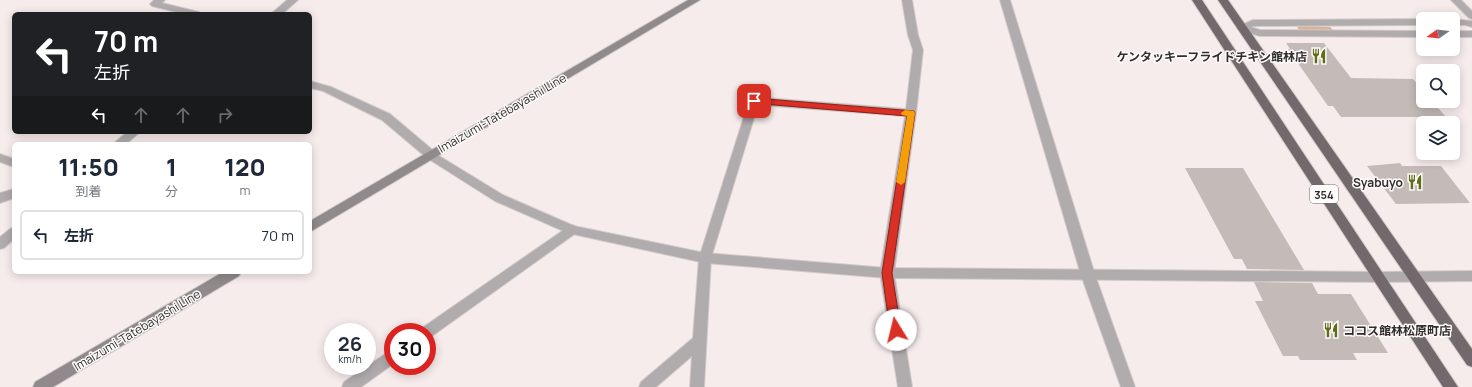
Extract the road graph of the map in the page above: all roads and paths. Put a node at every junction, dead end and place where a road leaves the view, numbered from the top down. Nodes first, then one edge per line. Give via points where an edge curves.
1 (160, 0) edge
2 (293, 0) edge
3 (695, 0) edge
4 (907, 0) edge
5 (1005, 0) edge
6 (1197, 0) edge
7 (1223, 0) edge
8 (1456, 0) edge
9 (188, 12) edge
10 (278, 12) edge
11 (1472, 16) edge
12 (1416, 22) edge
13 (1460, 22) edge
14 (1472, 24) edge
15 (1242, 28) junction
16 (1416, 34) edge
17 (1460, 34) edge
18 (1472, 34) edge
19 (312, 85) edge
20 (911, 113) junction
21 (132, 134) edge
22 (122, 142) edge
23 (431, 155) junction
24 (0, 158) edge
25 (12, 162) edge
26 (12, 194) edge
27 (0, 198) edge
28 (312, 226) edge
29 (572, 230) junction
30 (12, 234) edge
31 (0, 244) edge
32 (704, 258) junction
33 (887, 273) junction
34 (231, 274) edge
35 (1088, 275) junction
36 (1414, 276) junction
37 (1472, 276) edge
38 (1378, 277) junction
39 (436, 326) edge
40 (698, 342) junction
41 (1472, 361) edge
42 (384, 362) edge
43 (40, 387) edge
44 (349, 387) edge
45 (646, 387) edge
46 (697, 387) edge
47 (904, 387) edge
48 (1128, 387) edge
49 (1451, 387) edge

1 - 9 street via 155,4
2 - 10 street
3 - 23 main road, Imaizumi-Tatebayashi Line
4 - 20 street via 918,50
5 - 35 street
6 - 38 highway, 354
7 - 15 highway, 354
8 - 11 street
12 - 15 street via 1253,23
13 - 14 street
15 - 16 street via 1260,33
15 - 36 highway, 354
17 - 18 street
19 - 23 street via 386,117
20 - 32 street via 754,101
20 - 33 street
21 - 22 street
23 - 28 main road, Imaizumi-Tatebayashi Line
23 - 29 street via 499,198
24 - 25 street
26 - 27 street
29 - 32 street
29 - 39 street
30 - 31 street
32 - 33 street
32 - 40 street
33 - 35 street
33 - 47 street
34 - 43 main road, Imaizumi-Tatebayashi Line
35 - 38 street
35 - 48 street
36 - 37 street
36 - 38 street
36 - 41 highway, 354
38 - 49 highway, 354
40 - 45 street
40 - 46 street
42 - 44 street

